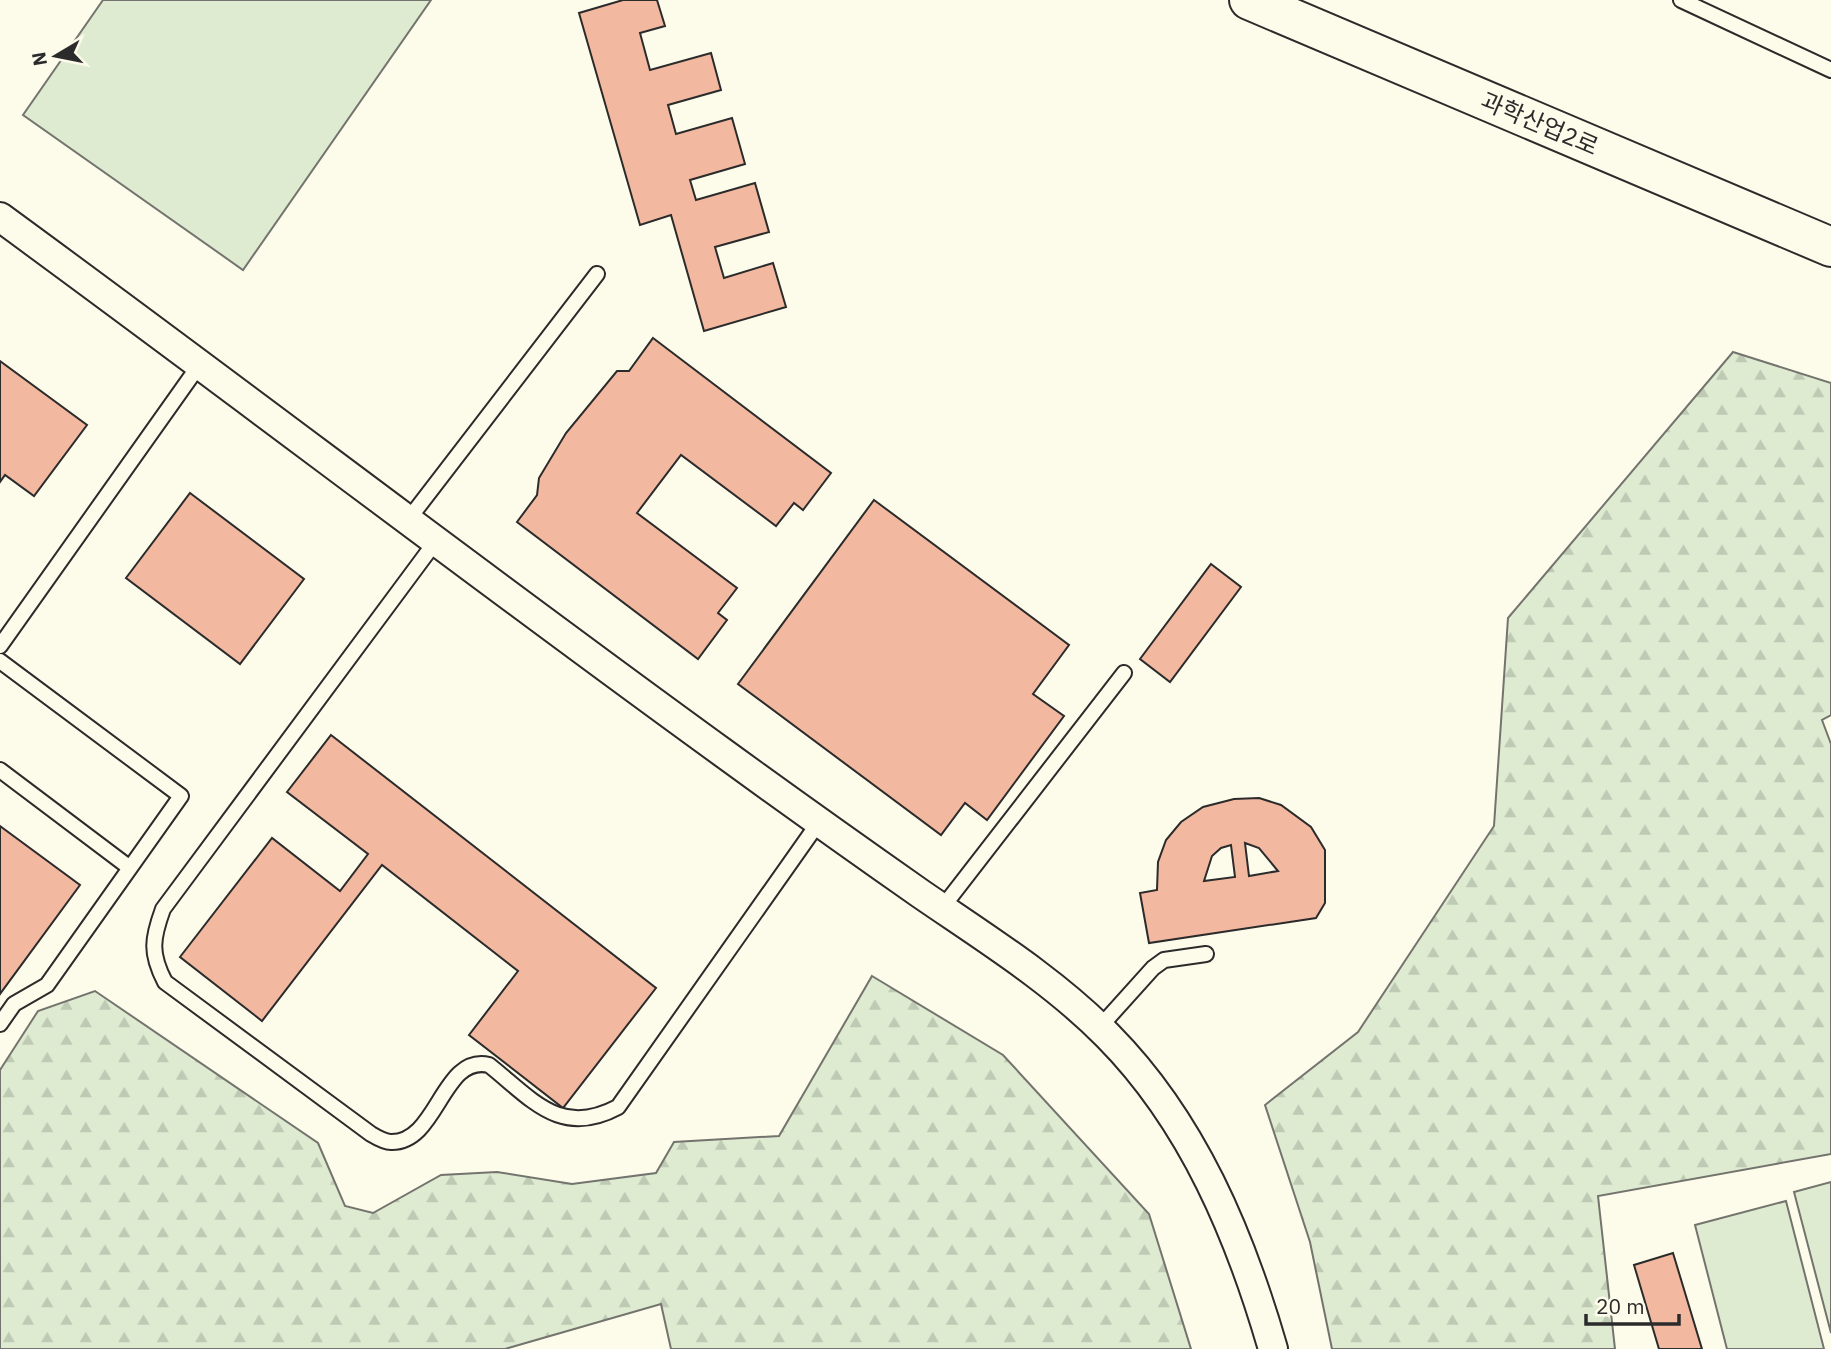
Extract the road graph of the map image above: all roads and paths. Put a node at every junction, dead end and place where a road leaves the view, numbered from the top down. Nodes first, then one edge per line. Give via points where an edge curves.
1 (1249, 0) edge
2 (1681, 0) edge
3 (1831, 70) edge
4 (0, 217) edge
5 (1831, 247) edge
6 (597, 274) dead end
7 (200, 365) junction
8 (408, 520) junction
9 (436, 541) junction
10 (0, 646) edge
11 (0, 661) edge
12 (1124, 673) dead end
13 (0, 770) edge
14 (819, 822) junction
15 (130, 868) junction
16 (942, 908) junction
17 (1206, 954) dead end
18 (0, 1024) edge
19 (1099, 1028) junction
20 (1273, 1349) edge

1 - 5 street, 과학산업2로
2 - 3 lane
4 - 7 street
6 - 8 lane
7 - 8 street
7 - 10 lane
8 - 9 street
9 - 14 street
9 - 14 lane via 163,909 153,936 155,964 165,982 360,1126 391,1142 409,1136 466,1066 479,1062 551,1114 573,1121 599,1117 618,1107
11 - 15 lane via 181,796
12 - 16 lane
13 - 15 lane
14 - 16 street
15 - 18 lane via 47,985 14,1004
16 - 19 street via 1038,974
17 - 19 lane via 1164,960
19 - 20 street via 1153,1090 1200,1162 1228,1216

